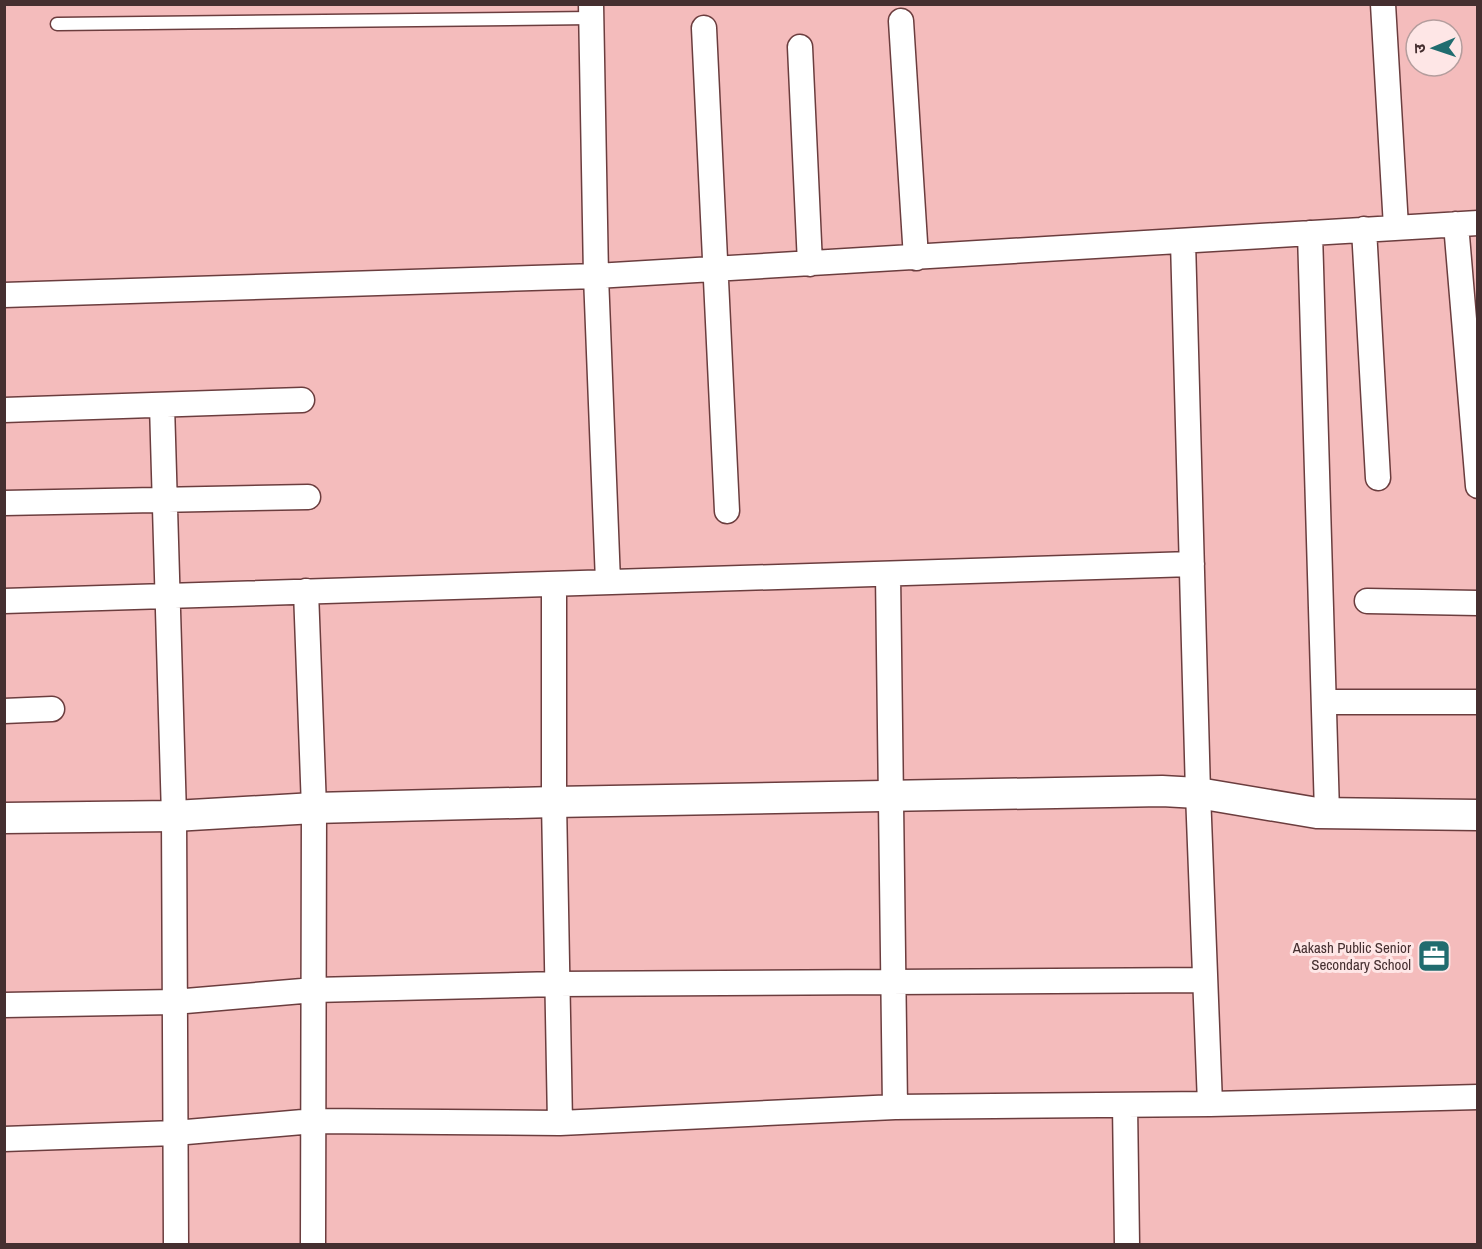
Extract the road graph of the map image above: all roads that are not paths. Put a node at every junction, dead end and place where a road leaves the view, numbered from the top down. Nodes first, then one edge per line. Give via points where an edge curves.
1 (1383, 4) edge
2 (591, 11) edge
3 (901, 21) dead end
4 (57, 24) dead end
5 (704, 28) dead end
6 (800, 47) dead end
7 (1467, 224) edge
8 (1396, 227) junction
9 (1364, 229) junction
10 (1310, 233) junction
11 (1183, 241) junction
12 (916, 258) junction
13 (810, 264) junction
14 (716, 270) junction
15 (596, 276) junction
16 (4, 296) edge
17 (302, 400) dead end
18 (162, 405) junction
19 (4, 410) edge
20 (1378, 478) dead end
21 (1478, 486) edge
22 (308, 497) dead end
23 (165, 499) junction
24 (4, 503) edge
25 (727, 511) dead end
26 (1192, 564) junction
27 (888, 574) junction
28 (608, 582) junction
29 (554, 584) junction
30 (306, 591) junction
31 (168, 596) junction
32 (4, 601) edge
33 (1367, 601) dead end
34 (1478, 603) edge
35 (1324, 702) junction
36 (1478, 702) edge
37 (52, 709) dead end
38 (4, 711) edge
39 (1198, 794) junction
40 (890, 797) junction
41 (554, 802) junction
42 (314, 808) junction
43 (1327, 813) junction
44 (1478, 815) edge
45 (174, 816) junction
46 (4, 818) edge
47 (1205, 980) junction
48 (895, 982) junction
49 (557, 984) junction
50 (314, 990) junction
51 (174, 1002) junction
52 (4, 1005) edge
53 (1478, 1097) edge
54 (1210, 1104) junction
55 (1125, 1105) junction
56 (895, 1107) junction
57 (314, 1121) junction
58 (560, 1123) junction
59 (175, 1133) junction
60 (4, 1139) edge
61 (176, 1245) edge
62 (313, 1245) edge
63 (1127, 1245) edge

1 - 8 street
2 - 4 lane
2 - 15 street
3 - 12 street
5 - 14 street
6 - 13 street
7 - 8 street
7 - 21 street
8 - 9 street
9 - 10 street
9 - 20 street
10 - 11 street
10 - 35 street
11 - 12 street
11 - 26 street
12 - 13 street
13 - 14 street
14 - 15 street
14 - 25 street
15 - 16 street
15 - 28 street
17 - 18 street
18 - 19 street
18 - 23 street
22 - 23 street
23 - 24 street
23 - 31 street
26 - 27 street
26 - 39 street
27 - 28 street
27 - 40 street
28 - 29 street
29 - 30 street
29 - 41 street
30 - 31 street
30 - 42 street
31 - 32 street
31 - 45 street
33 - 34 street
35 - 36 street
35 - 43 street
37 - 38 street
39 - 40 street via 1162,791
39 - 43 street
39 - 47 street
40 - 41 street
40 - 48 street
41 - 42 street
41 - 49 street
42 - 45 street
42 - 50 street
43 - 44 street
45 - 46 street
45 - 51 street
47 - 48 street
47 - 54 street
48 - 49 street
48 - 56 street
49 - 50 street
49 - 58 street
50 - 51 street
50 - 57 street
51 - 52 street
51 - 59 street
53 - 54 street
54 - 55 street
55 - 56 street
55 - 63 street
56 - 58 street
57 - 58 street
57 - 59 street
57 - 62 street
59 - 60 street
59 - 61 street

